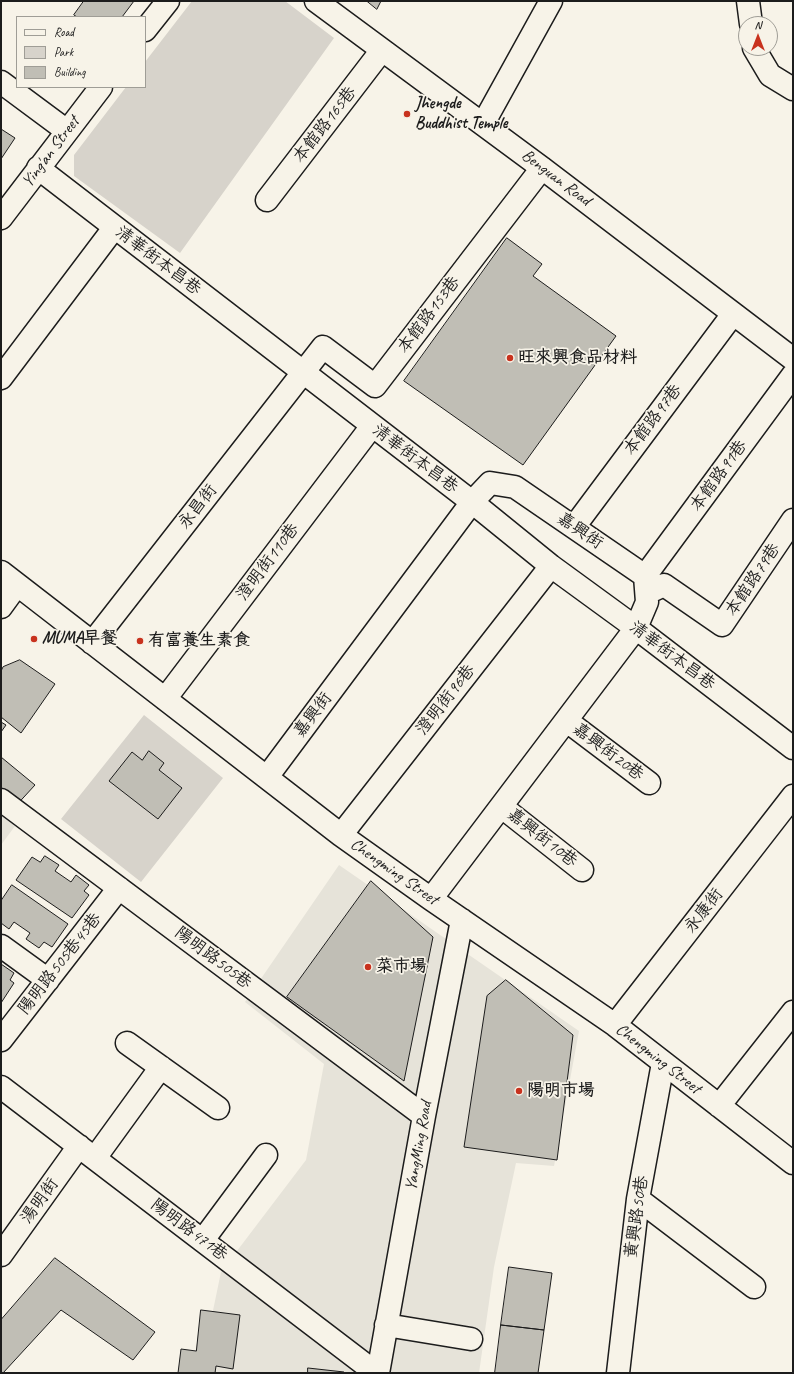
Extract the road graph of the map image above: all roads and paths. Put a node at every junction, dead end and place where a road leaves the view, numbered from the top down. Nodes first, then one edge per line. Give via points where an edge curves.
1 (168, 1) edge
2 (316, 1) edge
3 (551, 1) edge
4 (748, 1) edge
5 (750, 16) edge
6 (146, 29) edge
7 (382, 50) junction
8 (759, 56) edge
9 (1, 82) edge
10 (100, 88) edge
11 (793, 89) edge
12 (483, 124) junction
13 (67, 130) junction
14 (38, 168) junction
15 (542, 168) junction
16 (267, 200) dead end
17 (1, 218) edge
18 (114, 228) junction
19 (733, 314) junction
20 (793, 359) edge
21 (303, 372) junction
22 (793, 375) edge
23 (1, 378) edge
24 (372, 426) junction
25 (472, 502) junction
26 (793, 520) edge
27 (574, 527) junction
28 (551, 566) junction
29 (9, 579) edge
30 (646, 584) junction
31 (1, 607) edge
32 (636, 628) junction
33 (92, 643) junction
34 (165, 699) junction
35 (567, 721) junction
36 (793, 748) edge
37 (267, 778) junction
38 (649, 783) dead end
39 (793, 796) edge
40 (1, 800) edge
41 (502, 807) junction
42 (341, 835) junction
43 (582, 870) dead end
44 (119, 888) junction
45 (431, 899) junction
46 (462, 920) junction
47 (1, 946) edge
48 (48, 980) junction
49 (793, 1012) edge
50 (615, 1026) junction
51 (1, 1040) edge
52 (128, 1043) dead end
53 (663, 1063) junction
54 (161, 1067) junction
55 (1, 1087) edge
56 (719, 1106) junction
57 (218, 1108) dead end
58 (424, 1116) junction
59 (87, 1152) junction
60 (790, 1154) edge
61 (266, 1155) dead end
62 (638, 1199) junction
63 (203, 1240) junction
64 (1, 1255) edge
65 (754, 1287) dead end
66 (386, 1325) junction
67 (471, 1339) dead end
68 (377, 1373) edge
69 (618, 1373) edge

1 - 6 street
2 - 7 street, Benguan Road
3 - 12 street
4 - 5 street
7 - 12 street, Benguan Road
7 - 16 street, 本館路165巷
8 - 11 street via 770,75
9 - 13 street
10 - 13 street, Ying'an Street
12 - 15 street, Benguan Road
13 - 14 street, Ying'an Street
14 - 17 street, Ying'an Street
14 - 18 street, 清華街本昌巷
15 - 19 street, Benguan Road
15 - 21 street, 本館路153巷 via 375,386 323,347
18 - 21 street, 清華街本昌巷
18 - 23 street
19 - 20 street, Benguan Road
19 - 27 street, 本館路97巷
21 - 24 street, 清華街本昌巷
21 - 33 street, 永昌街
22 - 30 street, 本館路91巷
24 - 25 street, 清華街本昌巷
24 - 34 street, 澄明街110巷
25 - 27 street, 嘉興街 via 490,483 515,487
25 - 28 street, 清華街本昌巷
25 - 37 street, 嘉興街
26 - 30 street, 本館路79巷 via 722,625 664,585
27 - 30 street, 嘉興街
28 - 32 street, 清華街本昌巷
28 - 42 street, 澄明街96巷
29 - 31 street
29 - 33 street, Chengming Street
30 - 32 street via 647,602
32 - 35 street
32 - 36 street, 清華街本昌巷
33 - 34 street, Chengming Street
34 - 37 street, Chengming Street
35 - 38 street, 嘉興街20巷
35 - 41 street
37 - 42 street, Chengming Street
39 - 50 street, 永康街
40 - 44 street, 陽明路505巷
41 - 43 street, 嘉興街10巷
41 - 45 street
42 - 45 street, Chengming Street
44 - 48 street, 陽明路505巷45巷
44 - 58 street, 陽明路505巷
45 - 46 street, Chengming Street
46 - 50 street, Chengming Street
46 - 58 street, YangMing Road
47 - 48 street
48 - 51 street, 陽明路505巷45巷
49 - 56 street
50 - 53 street, Chengming Street
52 - 54 street
53 - 56 street, Chengming Street
53 - 62 street, 黃興路50巷
54 - 57 street
54 - 59 street, 湯明街
55 - 59 street, 陽明路471巷
56 - 60 street, Chengming Street
58 - 66 street, YangMing Road
59 - 63 street, 陽明路471巷
59 - 64 street, 湯明街
61 - 63 street
62 - 65 street
62 - 69 street, 黃興路50巷
63 - 68 street, 陽明路471巷
66 - 67 street
66 - 68 street, YangMing Road

